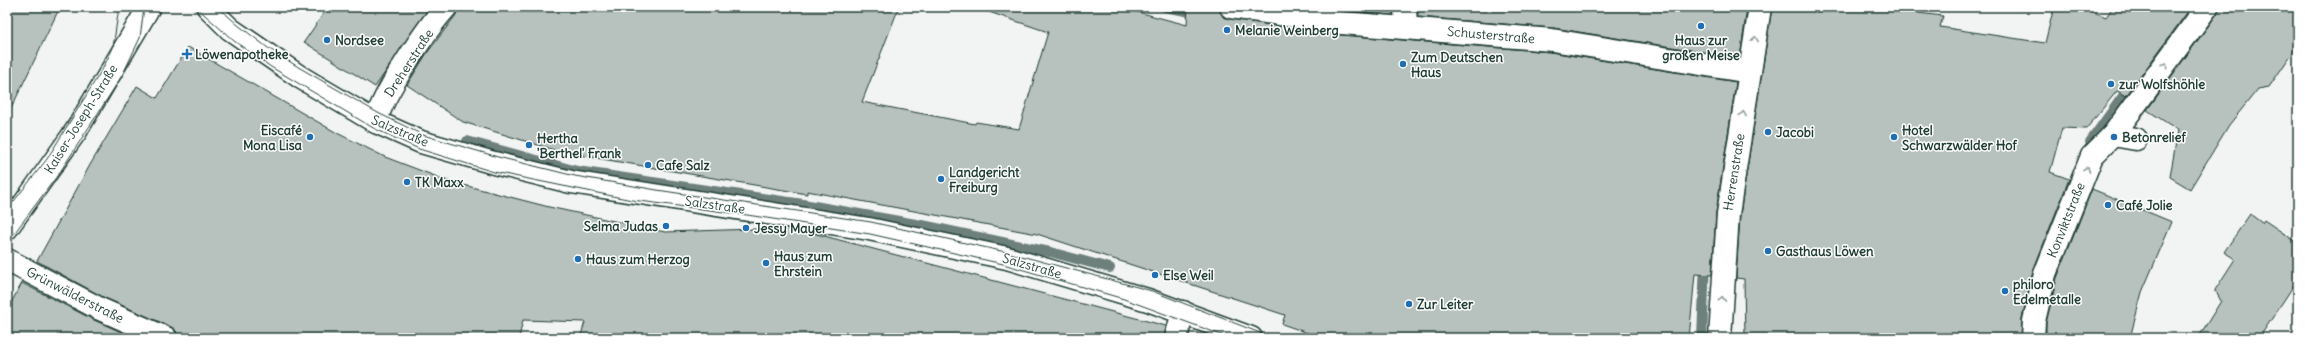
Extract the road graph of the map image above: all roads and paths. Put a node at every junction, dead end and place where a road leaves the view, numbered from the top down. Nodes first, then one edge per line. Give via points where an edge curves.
1 (149, 7) edge
2 (208, 7) edge
3 (446, 7) edge
4 (1231, 7) edge
5 (1760, 7) edge
6 (2207, 7) edge
7 (1406, 17) edge
8 (1750, 72) junction
9 (376, 122) junction
10 (2113, 135) junction
11 (2136, 139) dead end
12 (7, 228) edge
13 (7, 260) edge
14 (1183, 312) junction
15 (1177, 336) edge
16 (166, 338) edge
17 (1251, 338) edge
18 (1720, 338) edge
19 (2033, 338) edge

1 - 12 street, Kaiser-Joseph-Straße via 76,132
2 - 9 street, Salzstraße via 230,29 256,48
3 - 9 street, Dreherstraße via 396,78
4 - 7 street, Schusterstraße via 1342,23
8 -> 5 street, Herrenstraße
10 -> 6 street, Konviktstraße
7 - 8 street, Schusterstraße
18 -> 8 street, Herrenstraße via 1728,214
9 - 14 street, Salzstraße via 421,142 571,182 870,229 1007,258
10 - 11 street
19 -> 10 street, Konviktstraße via 2034,321 2045,274 2092,156
13 - 16 street, Grünwälderstraße via 100,309
14 - 15 street
14 - 17 street, Salzstraße

